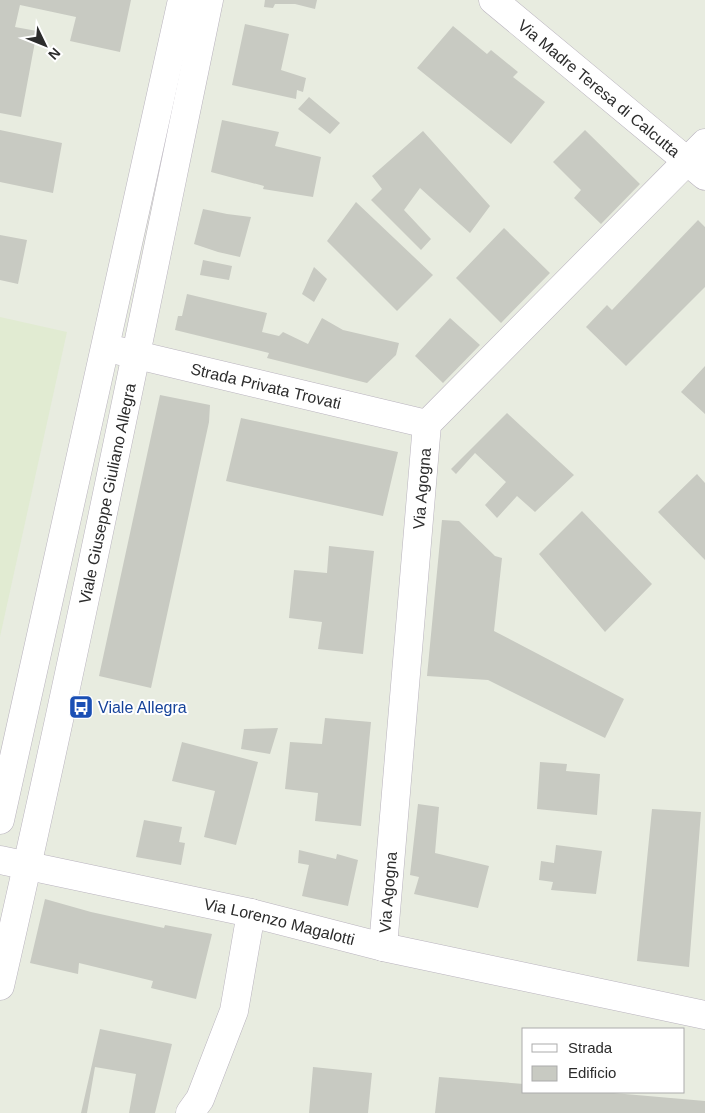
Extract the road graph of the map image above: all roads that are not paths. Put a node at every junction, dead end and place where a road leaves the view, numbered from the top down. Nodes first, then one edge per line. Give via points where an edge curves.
1 (209, 0) edge
2 (495, 0) edge
3 (181, 1) edge
4 (699, 160) edge
5 (104, 348) junction
6 (136, 355) junction
7 (427, 424) junction
8 (0, 820) edge
9 (0, 860) edge
10 (27, 866) junction
11 (251, 913) junction
12 (383, 947) junction
13 (0, 986) edge
14 (705, 1015) edge
15 (190, 1113) edge

1 - 6 street, Viale Giuseppe Giuliano Allegra
2 - 4 street, Via Madre Teresa di Calcutta
3 - 5 street, Viale Giuseppe Giuliano Allegra
4 - 7 street, Via Agogna
5 - 6 street, Strada Privata Trovati
5 - 8 street, Viale Giuseppe Giuliano Allegra
6 - 7 street, Strada Privata Trovati
6 - 10 street, Viale Giuseppe Giuliano Allegra
7 - 12 street, Via Agogna
9 - 10 street, Via Lorenzo Magalotti
10 - 11 street, Via Lorenzo Magalotti
10 - 13 street, Viale Giuseppe Giuliano Allegra
11 - 12 street, Via Lorenzo Magalotti
11 - 15 street via 234,1011 200,1099
12 - 14 street, Via Lorenzo Magalotti

